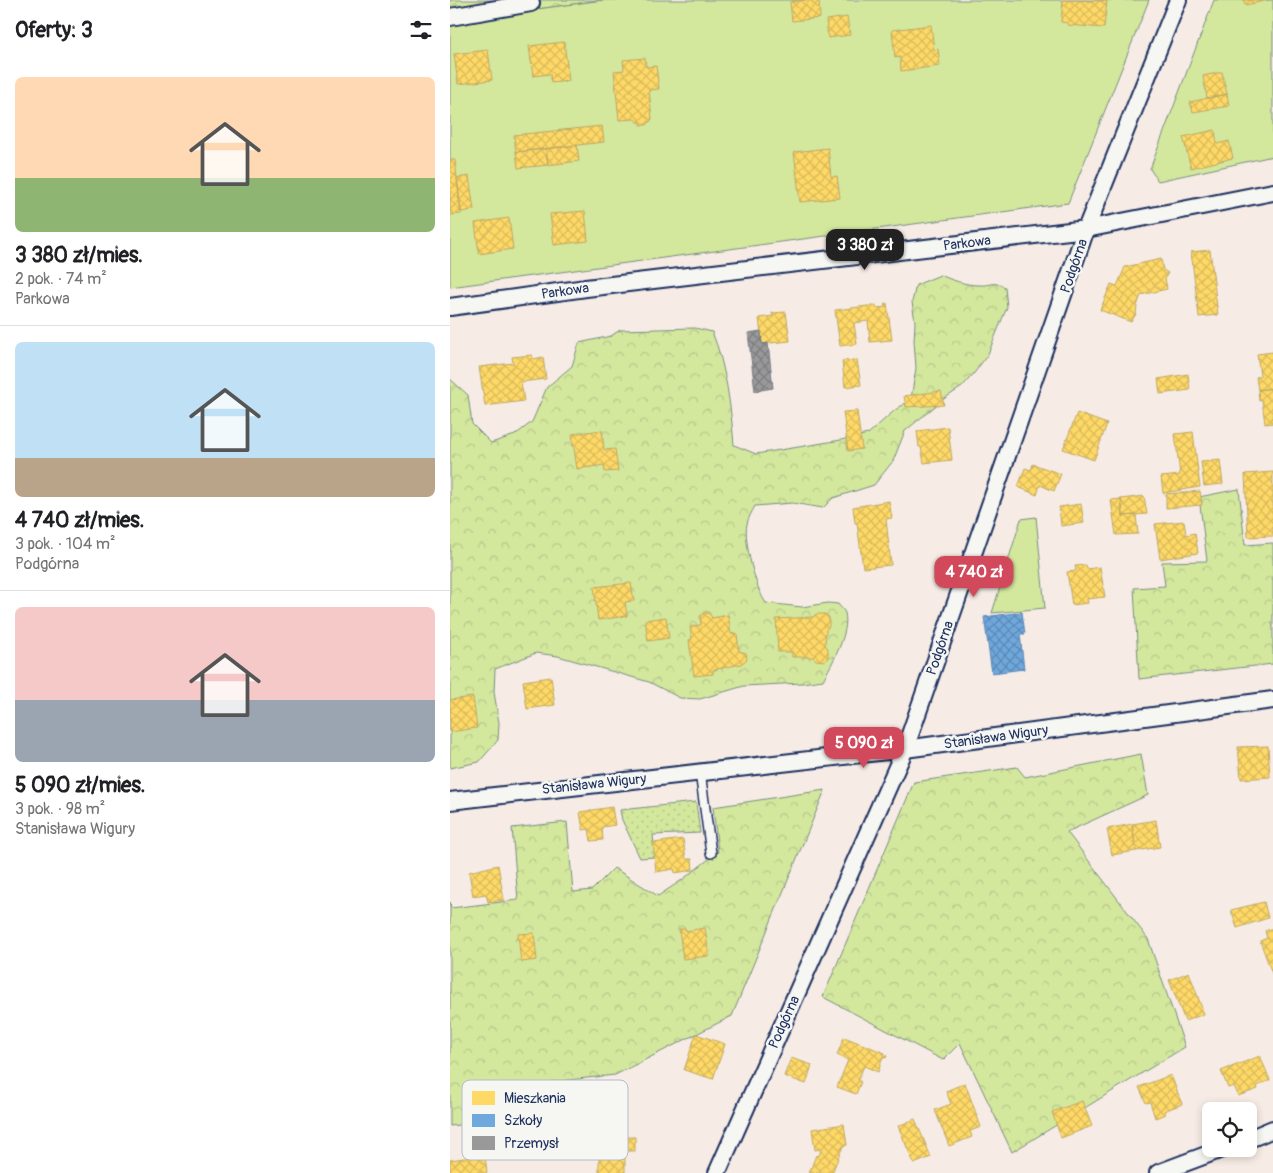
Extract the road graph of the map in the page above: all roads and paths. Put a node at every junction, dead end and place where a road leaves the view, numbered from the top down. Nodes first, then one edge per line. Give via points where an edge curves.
1 (1178, 0) edge
2 (531, 3) dead end
3 (491, 5) edge
4 (450, 17) edge
5 (1273, 192) edge
6 (1086, 229) junction
7 (450, 307) edge
8 (1273, 700) edge
9 (905, 749) junction
10 (700, 772) junction
11 (450, 801) edge
12 (711, 853) dead end
13 (1273, 1129) edge
14 (1257, 1136) edge
15 (1202, 1156) edge
16 (717, 1173) edge
17 (1158, 1173) edge

1 - 6 street, Podgórna
2 - 3 street
3 - 4 street
5 - 6 street, Parkowa
6 - 7 street, Parkowa
6 - 9 street, Podgórna
8 - 9 street, Stanisława Wigury
9 - 10 street, Stanisława Wigury
9 - 16 street, Podgórna
10 - 11 street, Stanisława Wigury
10 - 12 lane
13 - 14 street
15 - 17 street

